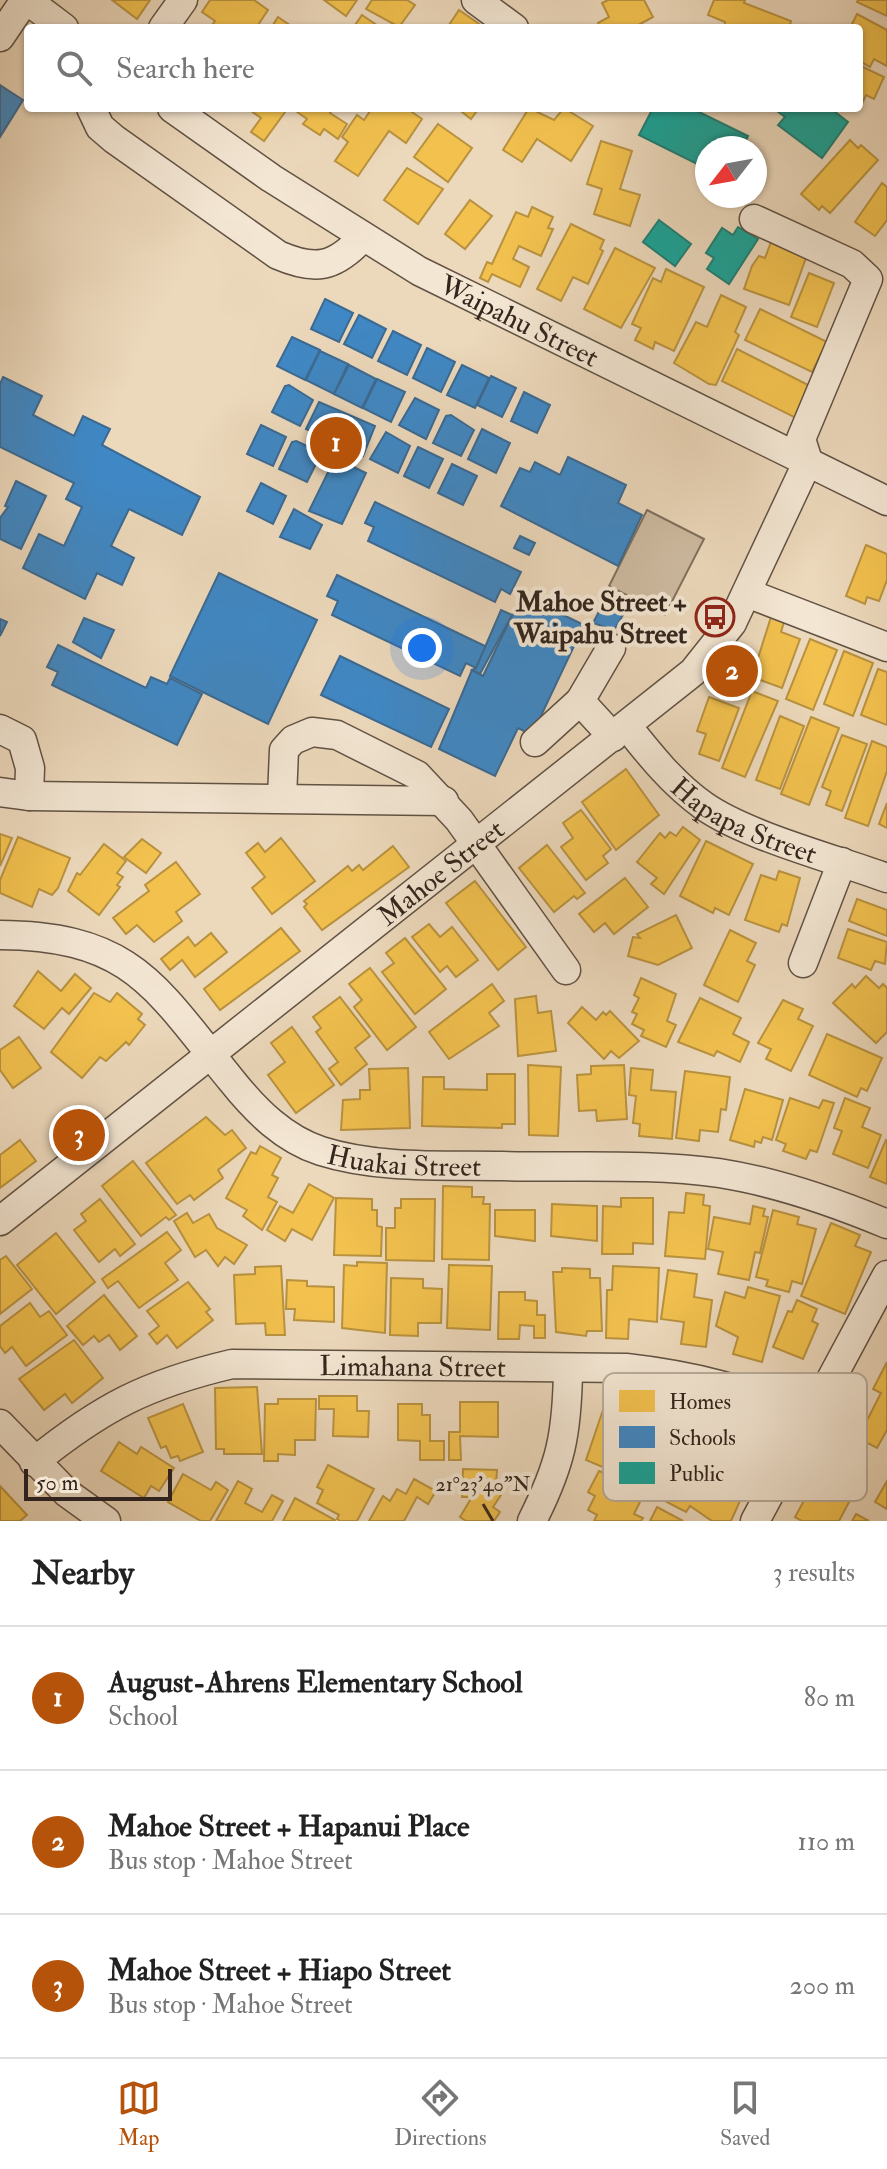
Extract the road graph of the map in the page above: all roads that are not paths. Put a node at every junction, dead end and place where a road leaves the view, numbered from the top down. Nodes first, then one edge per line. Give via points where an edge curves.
1 (26, 0) edge
2 (183, 0) edge
3 (476, 0) edge
4 (59, 24) edge
5 (166, 24) edge
6 (509, 24) edge
7 (0, 37) edge
8 (93, 112) edge
9 (178, 112) edge
10 (754, 219) dead end
11 (362, 238) junction
12 (808, 461) junction
13 (887, 501) edge
14 (747, 593) junction
15 (887, 647) edge
16 (611, 648) dead end
17 (580, 701) junction
18 (0, 729) edge
19 (620, 731) junction
20 (535, 742) dead end
21 (0, 792) edge
22 (29, 796) junction
23 (282, 798) junction
24 (444, 801) junction
25 (475, 845) junction
26 (842, 862) junction
27 (887, 878) edge
28 (0, 935) edge
29 (803, 963) dead end
30 (566, 970) dead end
31 (210, 1055) junction
32 (0, 1221) edge
33 (887, 1224) edge
34 (887, 1275) edge
35 (568, 1370) junction
36 (669, 1373) edge
37 (835, 1373) edge
38 (0, 1424) edge
39 (34, 1462) junction
40 (766, 1501) edge
41 (106, 1521) edge
42 (532, 1521) edge
43 (755, 1521) edge

1 - 4 street
1 - 7 street
2 - 5 street
3 - 6 street
8 - 11 street via 114,139 278,255 303,266 325,264 345,257
9 - 11 street, Waipahu Street
10 - 12 street via 852,264 868,279 801,439
11 - 12 street, Waipahu Street via 480,303
12 - 13 street, Waipahu Street
12 - 14 street, Mahoe Street
14 - 15 street
14 - 19 street, Mahoe Street via 693,672
16 - 17 street
17 - 19 street, Hapapa Street
17 - 20 street
18 - 22 street via 22,740 30,768
19 - 25 street, Mahoe Street
19 - 26 street, Hapapa Street via 706,808
21 - 22 street
22 - 23 street
23 - 24 street
23 - 24 street via 284,750 312,732 337,735 383,755 417,775
24 - 25 street
25 - 30 street
25 - 31 street, Mahoe Street
26 - 27 street, Hapapa Street
26 - 29 street
28 - 31 street, Huakai Street via 63,939 131,966
31 - 32 street, Mahoe Street
31 - 33 street, Huakai Street via 269,1121 320,1151 390,1163 720,1173 841,1205
34 - 37 street
35 - 36 street, Limahana Street
35 - 39 street, Limahana Street via 232,1364 134,1393
35 - 42 street via 566,1427 556,1474
38 - 39 street
39 - 41 street
40 - 43 street

